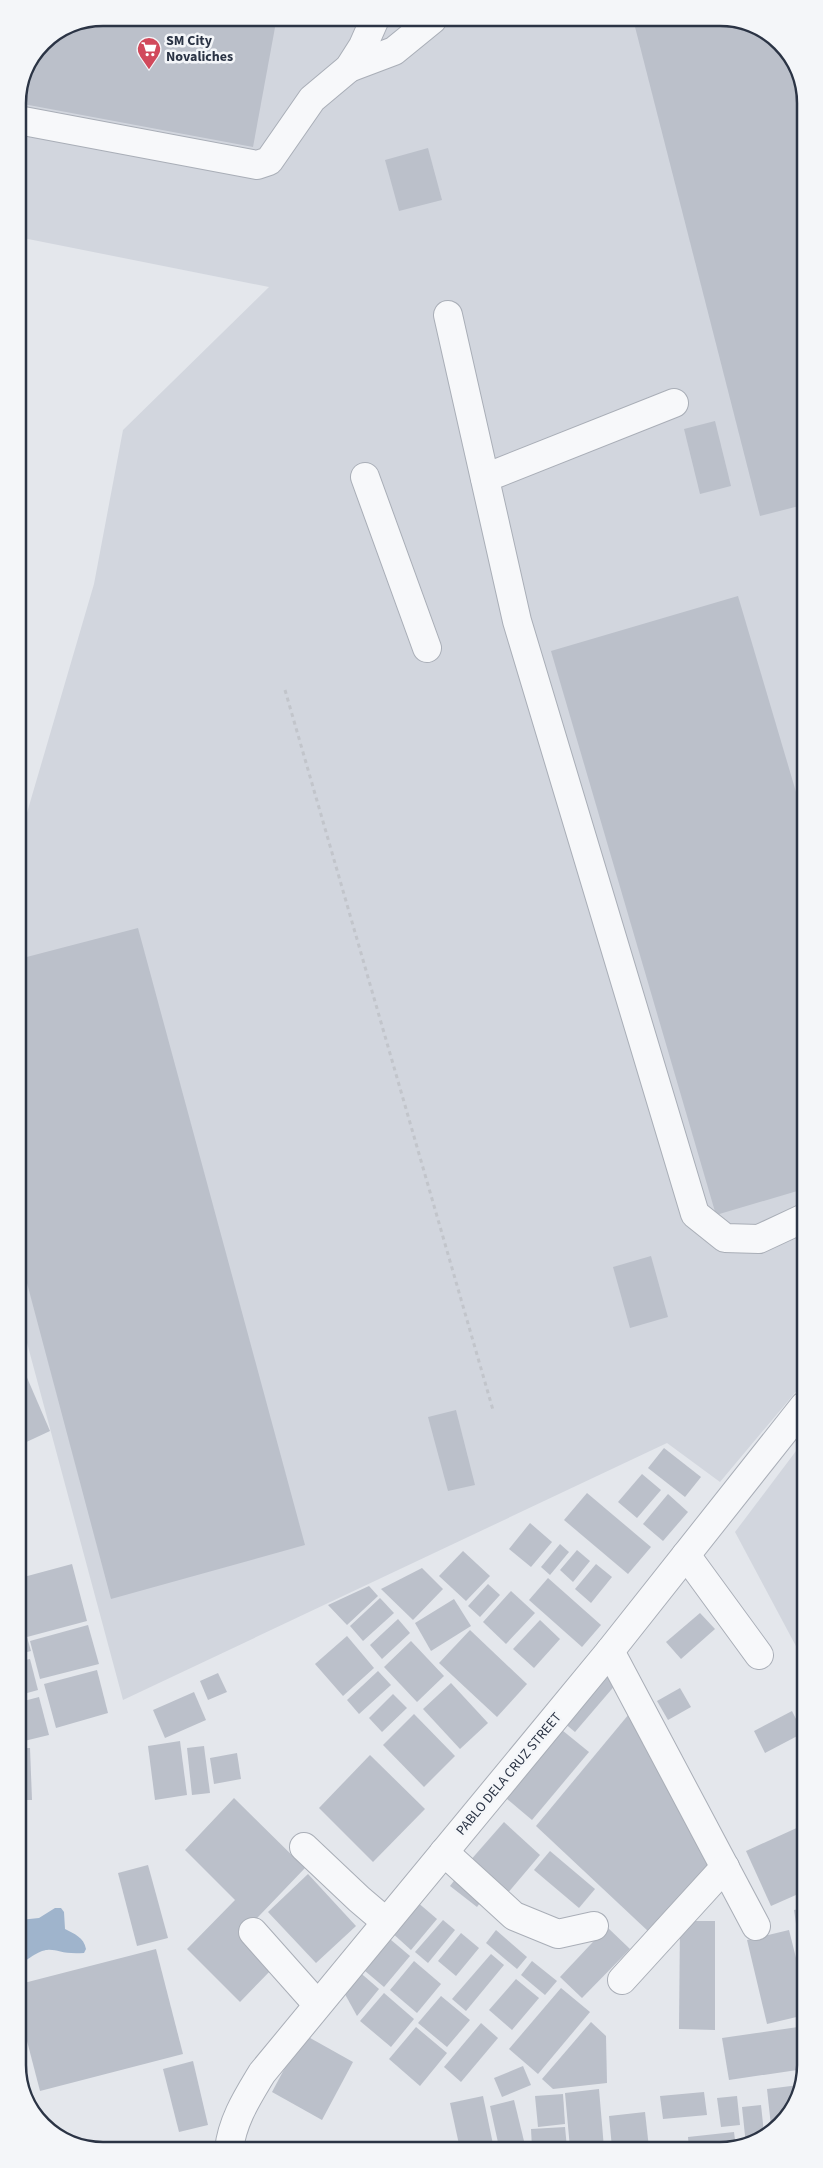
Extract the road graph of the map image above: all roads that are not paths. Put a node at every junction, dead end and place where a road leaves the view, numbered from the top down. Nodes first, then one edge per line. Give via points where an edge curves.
1 (372, 26) edge
2 (425, 26) edge
3 (349, 68) junction
4 (26, 122) edge
5 (448, 315) dead end
6 (674, 403) dead end
7 (365, 477) dead end
8 (485, 478) junction
9 (427, 648) dead end
10 (797, 1221) edge
11 (797, 1415) edge
12 (686, 1555) junction
13 (610, 1651) junction
14 (759, 1655) dead end
15 (304, 1847) dead end
16 (444, 1852) junction
17 (725, 1867) junction
18 (386, 1922) junction
19 (594, 1926) dead end
20 (756, 1926) dead end
21 (253, 1932) dead end
22 (622, 1980) dead end
23 (317, 2004) junction
24 (229, 2142) edge

1 - 3 street
2 - 3 street via 394,51
3 - 4 street via 312,99 269,161 257,165
5 - 8 street
6 - 8 street
7 - 9 street
8 - 10 street via 517,621 695,1214 725,1238 759,1239
11 - 12 street, PABLO DELA CRUZ STREET
12 - 13 street, PABLO DELA CRUZ STREET
12 - 14 street
13 - 16 street, PABLO DELA CRUZ STREET
13 - 17 street
15 - 18 street
16 - 18 street, PABLO DELA CRUZ STREET
16 - 19 street via 514,1916 558,1934
17 - 20 street
17 - 22 street
18 - 23 street, PABLO DELA CRUZ STREET
21 - 23 street
23 - 24 street, PABLO DELA CRUZ STREET via 262,2073 242,2106

